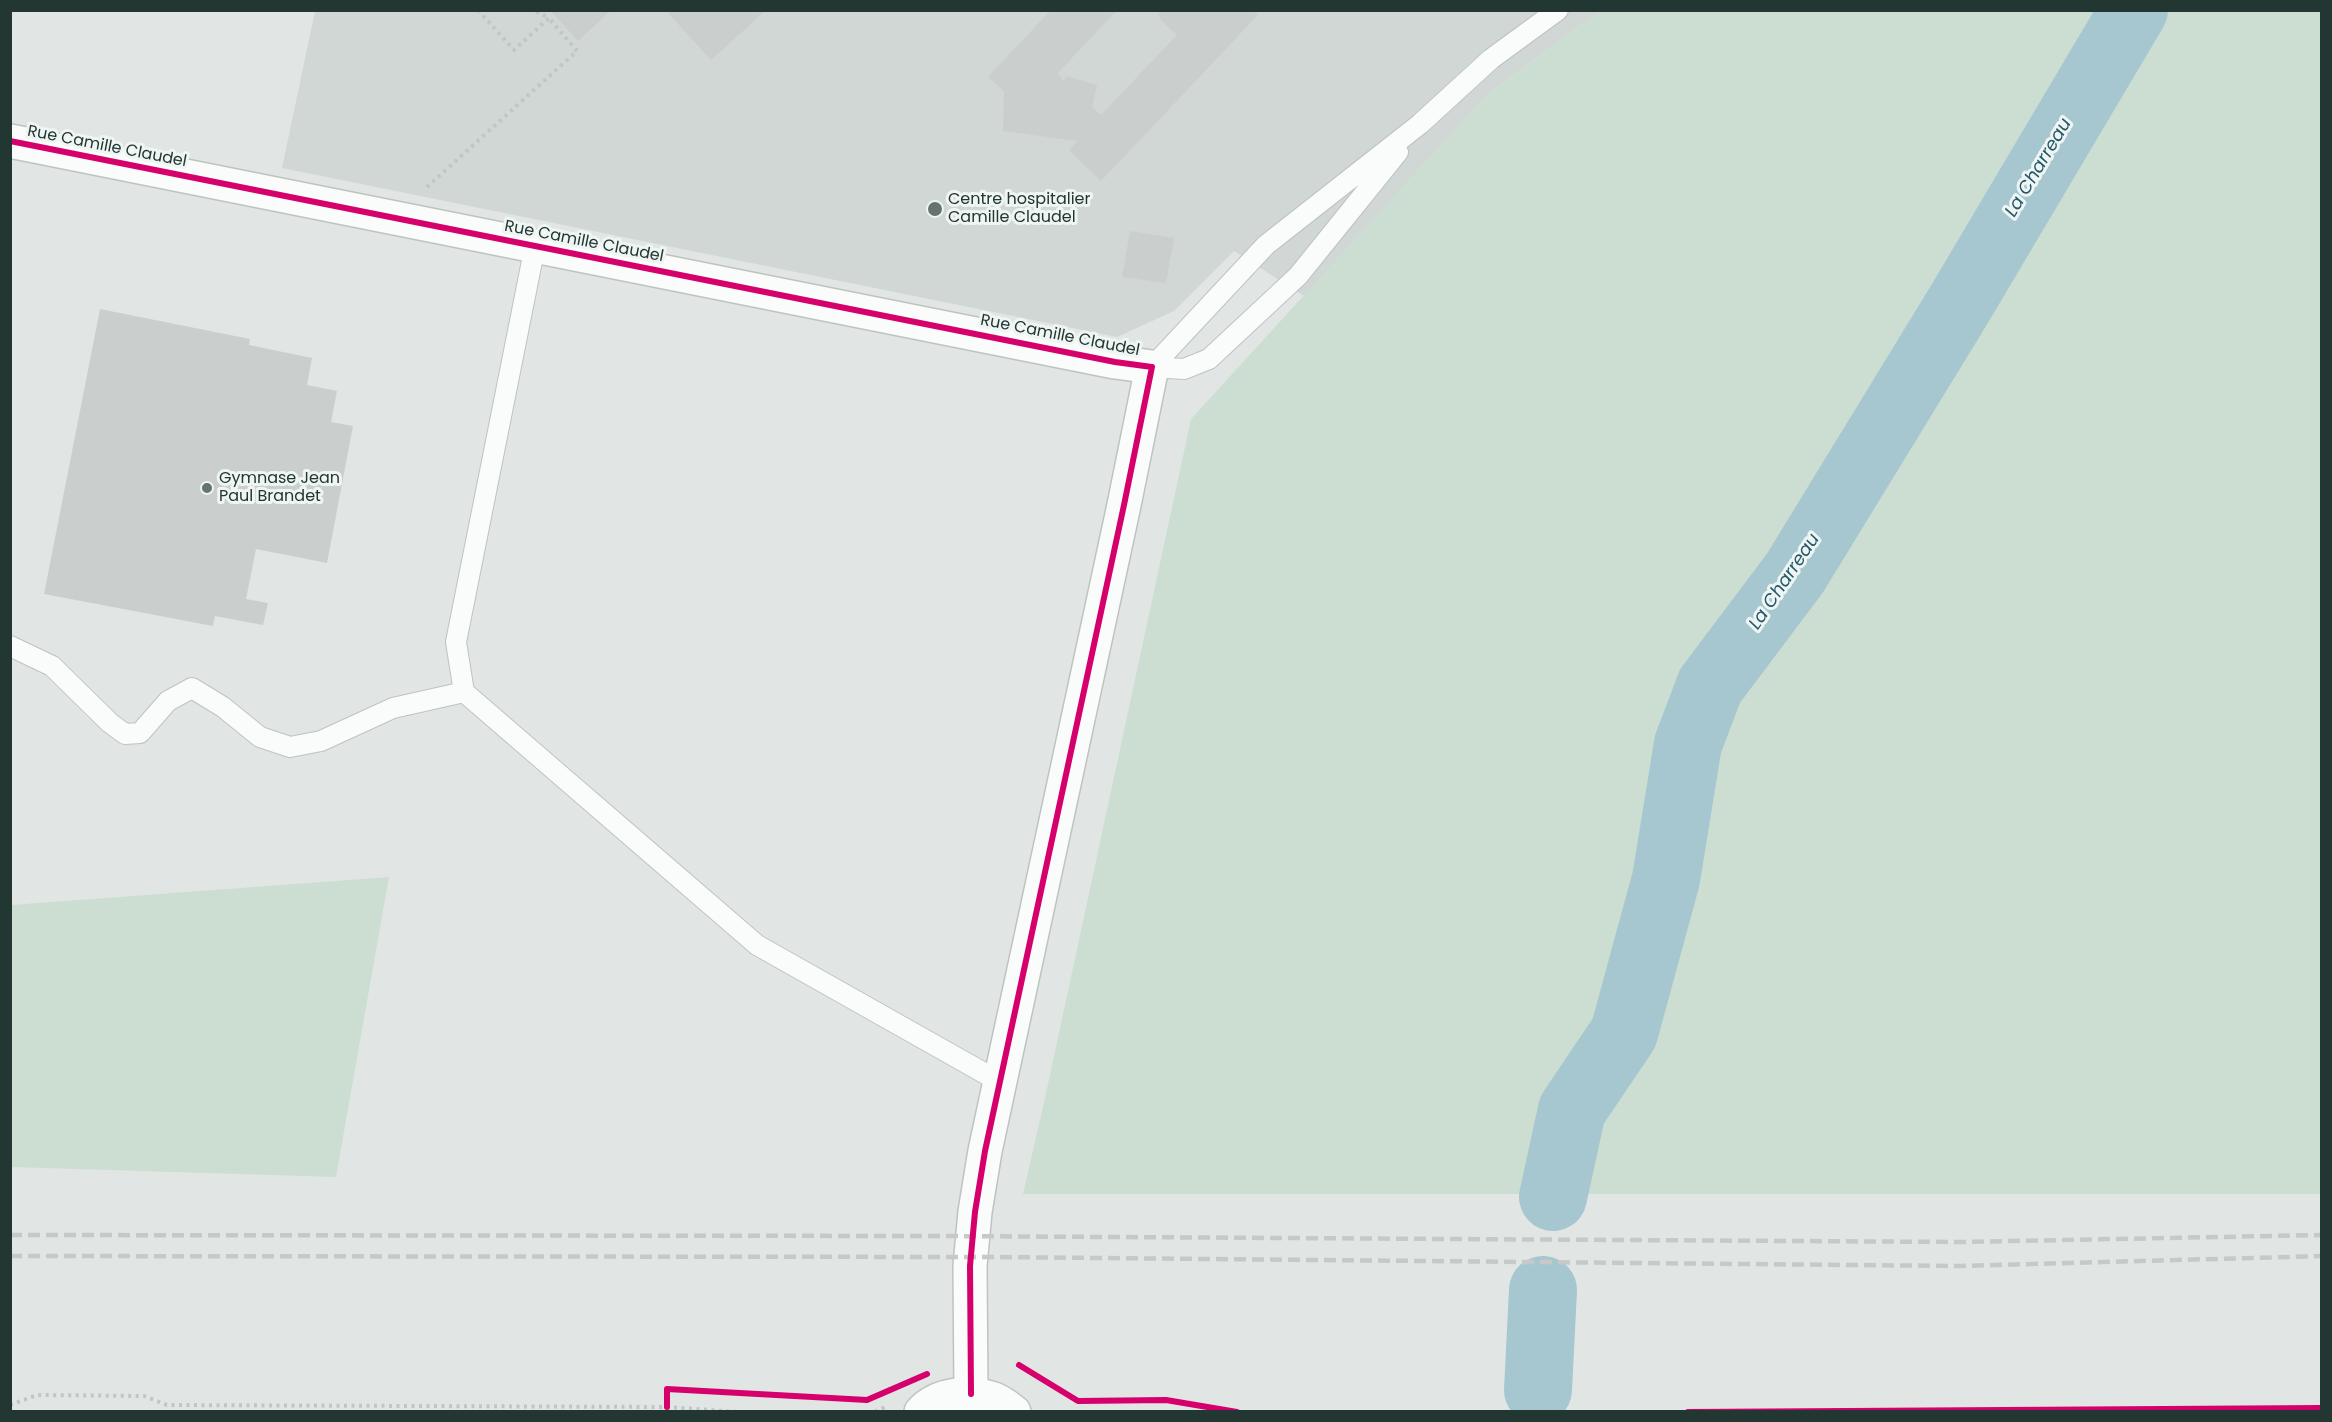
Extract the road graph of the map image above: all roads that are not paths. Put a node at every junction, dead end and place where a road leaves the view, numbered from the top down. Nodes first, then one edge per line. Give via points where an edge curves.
1 (1558, 10) edge
2 (1420, 124) junction
3 (10, 141) edge
4 (536, 246) junction
5 (1152, 367) junction
6 (10, 646) edge
7 (464, 692) junction
8 (1000, 1082) junction
9 (971, 1394) junction
10 (921, 1412) edge
11 (1014, 1412) edge

1 - 2 lane via 1491,59
2 - 5 lane via 1266,245
2 - 5 lane via 1298,276 1209,359 1184,369
3 - 4 street, Rue Camille Claudel
4 - 5 street, Rue Camille Claudel
4 - 7 lane via 456,642
5 - 8 street
6 - 7 lane via 52,666 125,734 140,733 168,701 192,688 260,737 290,747 321,741 393,708
7 - 8 lane via 758,945
8 - 9 street via 975,1212 970,1266
9 - 10 street via 946,1397
9 - 11 street via 995,1400

